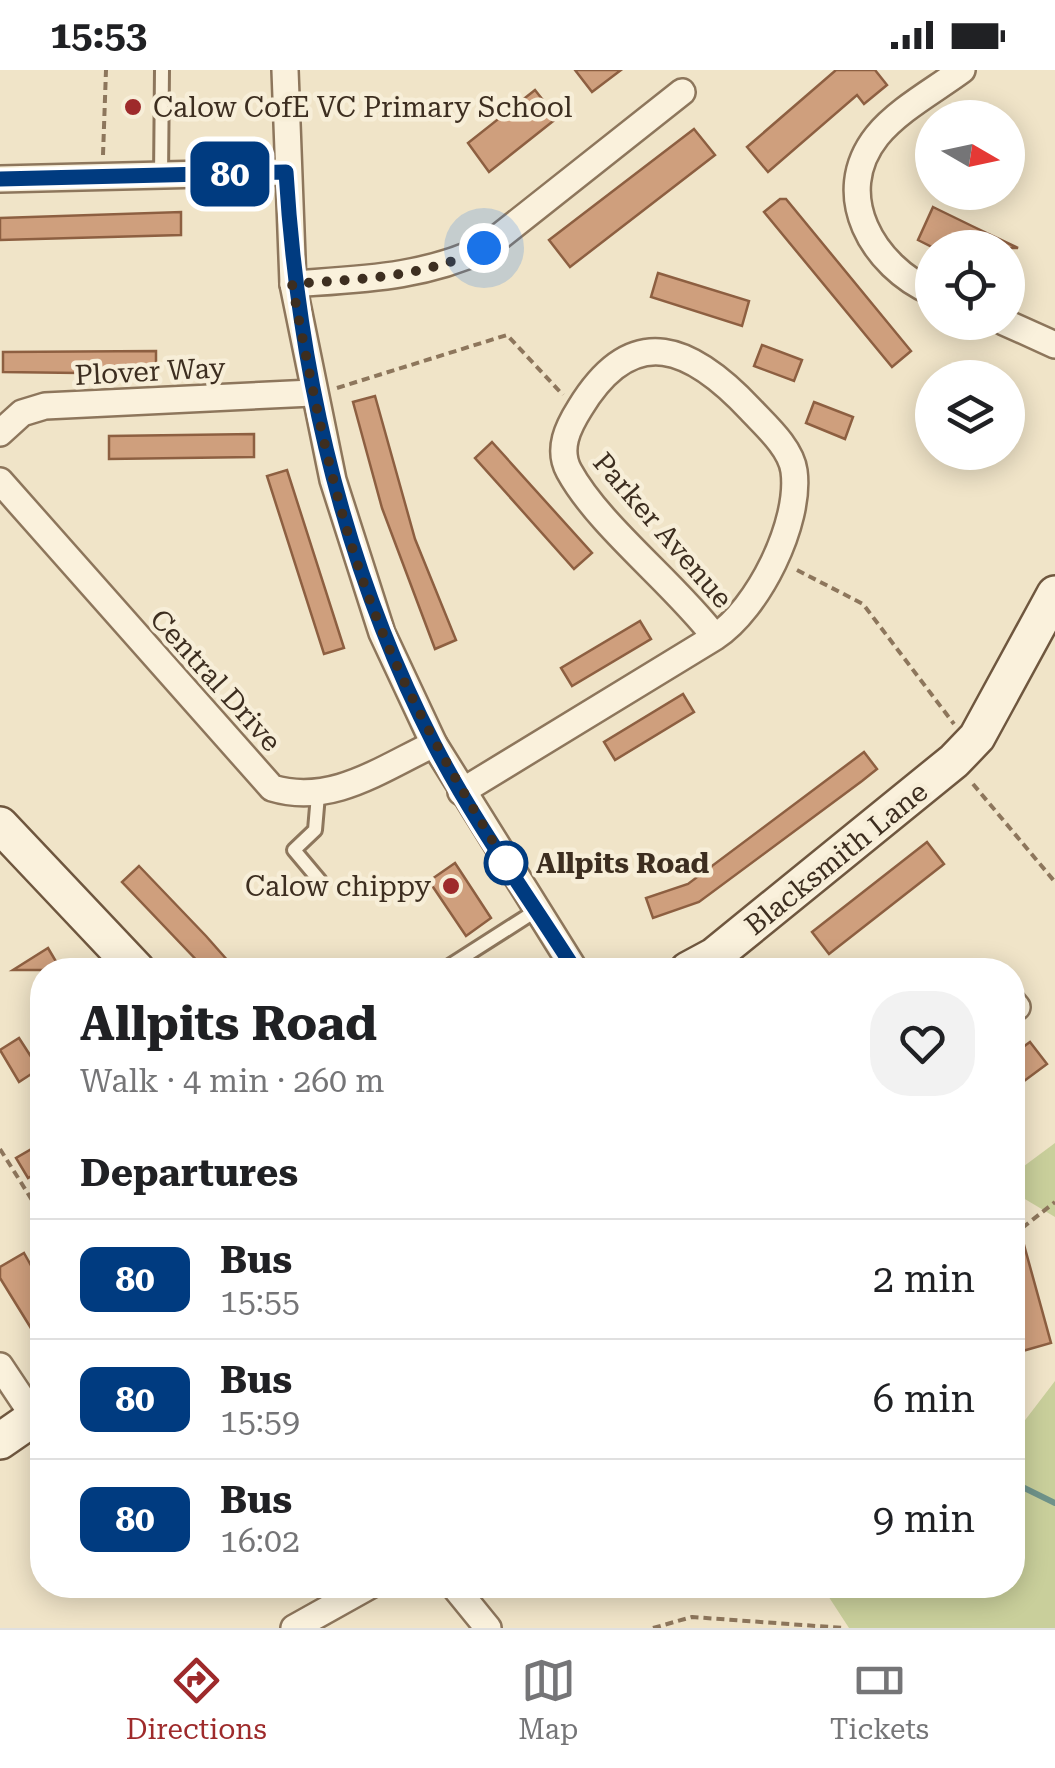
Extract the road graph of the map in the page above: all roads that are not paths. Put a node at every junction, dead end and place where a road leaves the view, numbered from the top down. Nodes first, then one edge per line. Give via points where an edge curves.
1 (162, 70) edge
2 (285, 70) edge
3 (962, 70) edge
4 (682, 92) dead end
5 (286, 172) junction
6 (161, 177) junction
7 (0, 179) edge
8 (292, 284) junction
9 (915, 284) edge
10 (1025, 332) edge
11 (1055, 346) edge
12 (312, 393) junction
13 (0, 433) edge
14 (0, 481) edge
15 (1055, 594) edge
16 (716, 637) junction
17 (434, 744) junction
18 (461, 792) junction
19 (318, 795) junction
20 (6, 842) edge
21 (320, 881) dead end
22 (536, 910) junction
23 (124, 958) edge
24 (462, 958) edge
25 (567, 958) edge
26 (717, 958) edge
27 (0, 1366) edge
28 (30, 1405) edge
29 (30, 1420) edge
30 (0, 1441) edge
31 (348, 1598) edge
32 (464, 1598) edge
33 (294, 1628) edge
34 (488, 1628) edge

1 - 6 lane
2 - 5 street
3 - 9 street via 876,137 860,182 864,230 880,256
4 - 8 street via 484,248 450,265
5 - 6 street
5 - 8 street
6 - 7 street
8 - 12 street
10 - 11 street
12 - 13 street, Plover Way via 45,406 22,413
12 - 17 street via 382,634
14 - 19 street, Central Drive via 138,651 272,788
15 - 26 street, Blacksmith Lane via 967,747
16 - 16 street, Parker Avenue via 737,622 786,532 794,468 781,443 720,377 668,351 640,354 590,392 563,441 567,468 592,504
16 - 18 street, Parker Avenue
17 - 18 street
17 - 19 street
18 - 22 street
19 - 21 lane via 314,830 294,850
20 - 23 street
22 - 24 lane
22 - 25 street
27 - 28 street
29 - 30 street
31 - 33 street
32 - 34 street

